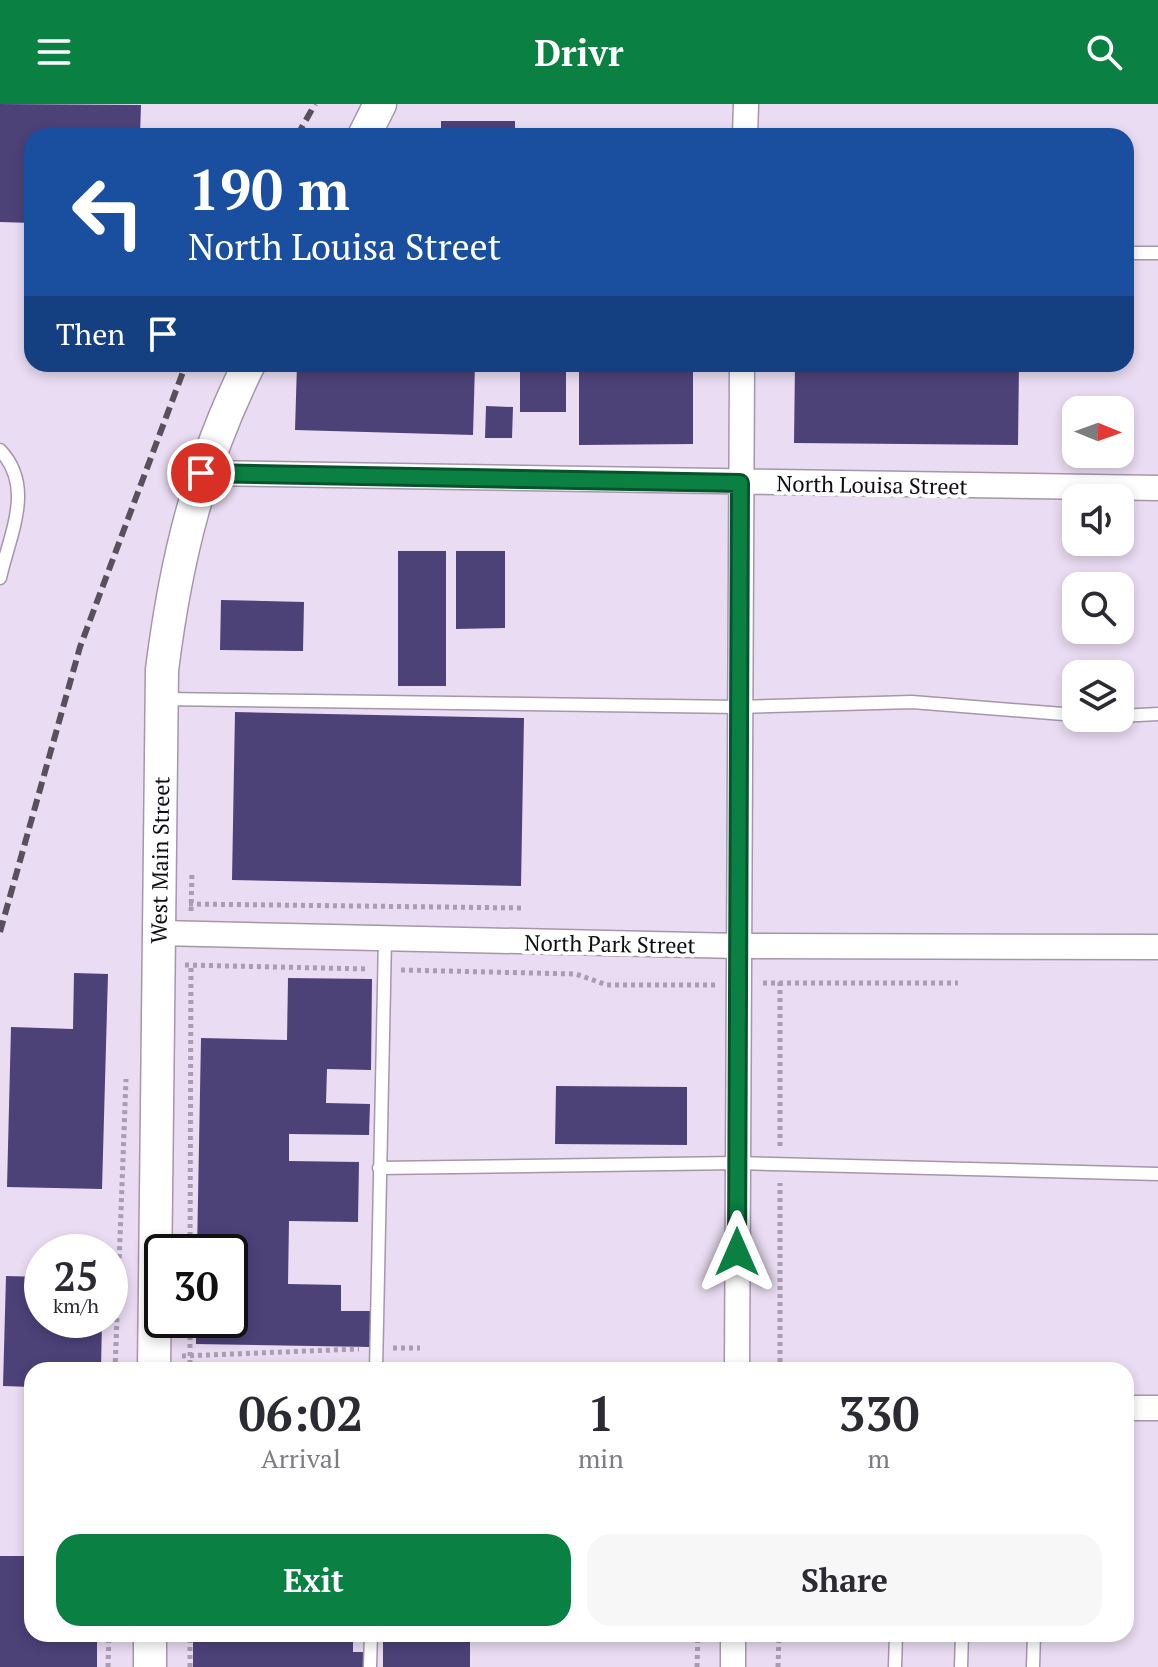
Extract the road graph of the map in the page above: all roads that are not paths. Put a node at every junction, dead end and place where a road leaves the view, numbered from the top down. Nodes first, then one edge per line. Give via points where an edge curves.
1 (380, 104) edge
2 (746, 104) edge
3 (368, 128) edge
4 (745, 128) edge
5 (1134, 253) edge
6 (1158, 253) edge
7 (245, 372) edge
8 (742, 372) edge
9 (0, 450) edge
10 (201, 473) junction
11 (740, 483) junction
12 (1158, 488) edge
13 (0, 578) edge
14 (162, 699) junction
15 (739, 707) junction
16 (1062, 714) edge
17 (1158, 714) edge
18 (1134, 715) edge
19 (159, 934) junction
20 (385, 939) junction
21 (738, 946) junction
22 (1158, 947) edge
23 (737, 1163) junction
24 (379, 1168) junction
25 (1158, 1174) edge
26 (154, 1362) edge
27 (376, 1362) edge
28 (737, 1362) edge
29 (1134, 1408) edge
30 (1158, 1408) edge
31 (150, 1642) edge
32 (371, 1642) edge
33 (733, 1642) edge
34 (896, 1642) edge
35 (962, 1642) edge
36 (1034, 1642) edge
37 (150, 1667) edge
38 (370, 1667) edge
39 (733, 1667) edge
40 (895, 1667) edge
41 (961, 1667) edge
42 (1033, 1667) edge

1 - 3 street
2 - 4 street
5 - 6 lane
7 - 10 street, West Main Street
8 - 11 street
9 - 13 lane via 15,465 21,488
10 - 11 street, North Louisa Street
10 - 14 street, West Main Street via 177,561
11 - 12 street, North Louisa Street
11 - 15 street
14 - 15 lane
14 - 19 street, West Main Street
15 - 16 lane via 912,702
15 - 21 street
17 - 18 lane
19 - 20 street, North Park Street
19 - 26 street, West Main Street
20 - 21 street, North Park Street
20 - 24 lane
21 - 22 street, North Park Street
21 - 23 street
23 - 24 lane
23 - 25 lane
23 - 28 street
24 - 27 lane
29 - 30 street
31 - 37 street
32 - 38 lane
33 - 39 street
34 - 40 lane
35 - 41 lane
36 - 42 lane

